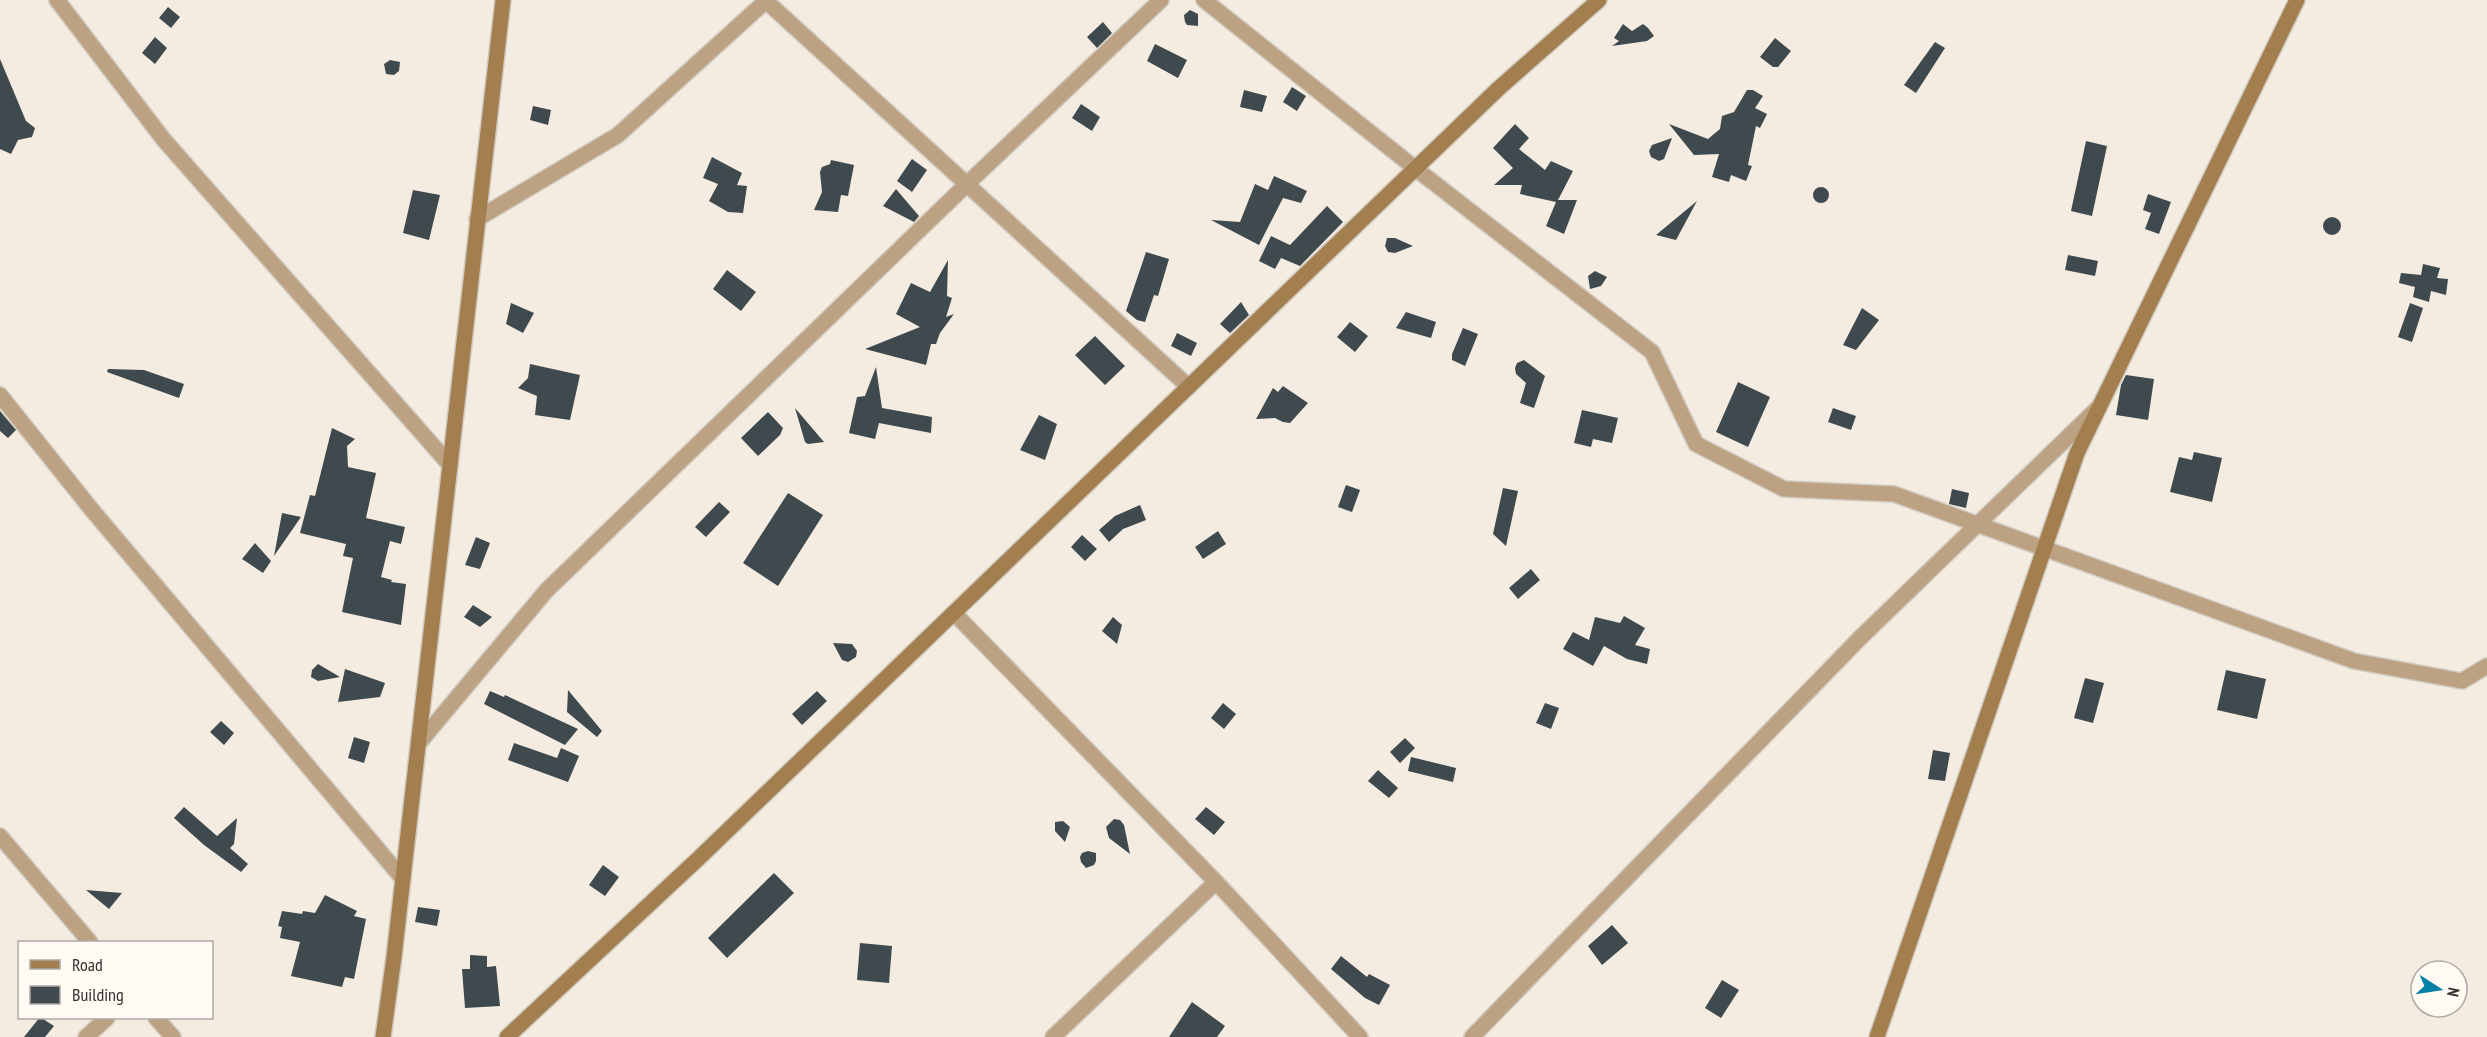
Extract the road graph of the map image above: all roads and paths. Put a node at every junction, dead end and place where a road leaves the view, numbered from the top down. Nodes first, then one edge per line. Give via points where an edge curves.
1 (57, 0) edge
2 (503, 0) edge
3 (1161, 0) edge
4 (1204, 0) edge
5 (1599, 0) edge
6 (2296, 0) edge
7 (767, 1) edge
8 (1416, 169) junction
9 (967, 184) junction
10 (477, 219) junction
11 (1189, 387) junction
12 (0, 395) edge
13 (2100, 406) junction
14 (450, 465) junction
15 (1978, 524) junction
16 (2044, 549) junction
17 (954, 613) junction
18 (2487, 666) edge
19 (419, 743) junction
20 (0, 836) edge
21 (403, 879) junction
22 (1216, 882) junction
23 (89, 941) edge
24 (105, 1019) edge
25 (158, 1019) edge
26 (87, 1037) edge
27 (173, 1037) edge
28 (383, 1037) edge
29 (507, 1037) edge
30 (1053, 1037) edge
31 (1360, 1037) edge
32 (1472, 1037) edge
33 (1877, 1037) edge

1 - 14 street via 164,140
2 - 10 street
3 - 9 street
4 - 8 street
5 - 8 street via 1498,89
6 - 13 street
7 - 9 street
7 - 10 street via 618,135
8 - 11 street
8 - 15 street via 1652,352 1696,444 1784,489 1894,494
9 - 11 street
9 - 19 street via 546,591
10 - 14 street
11 - 17 street
12 - 21 street
13 - 15 street
13 - 16 street via 2078,453
14 - 19 street
15 - 16 street
15 - 32 street via 1861,637
16 - 18 street via 2354,662 2462,681
16 - 33 street
17 - 22 street
17 - 29 street
19 - 21 street
20 - 23 street
21 - 28 street
22 - 30 street
22 - 31 street
24 - 26 street
25 - 27 street

